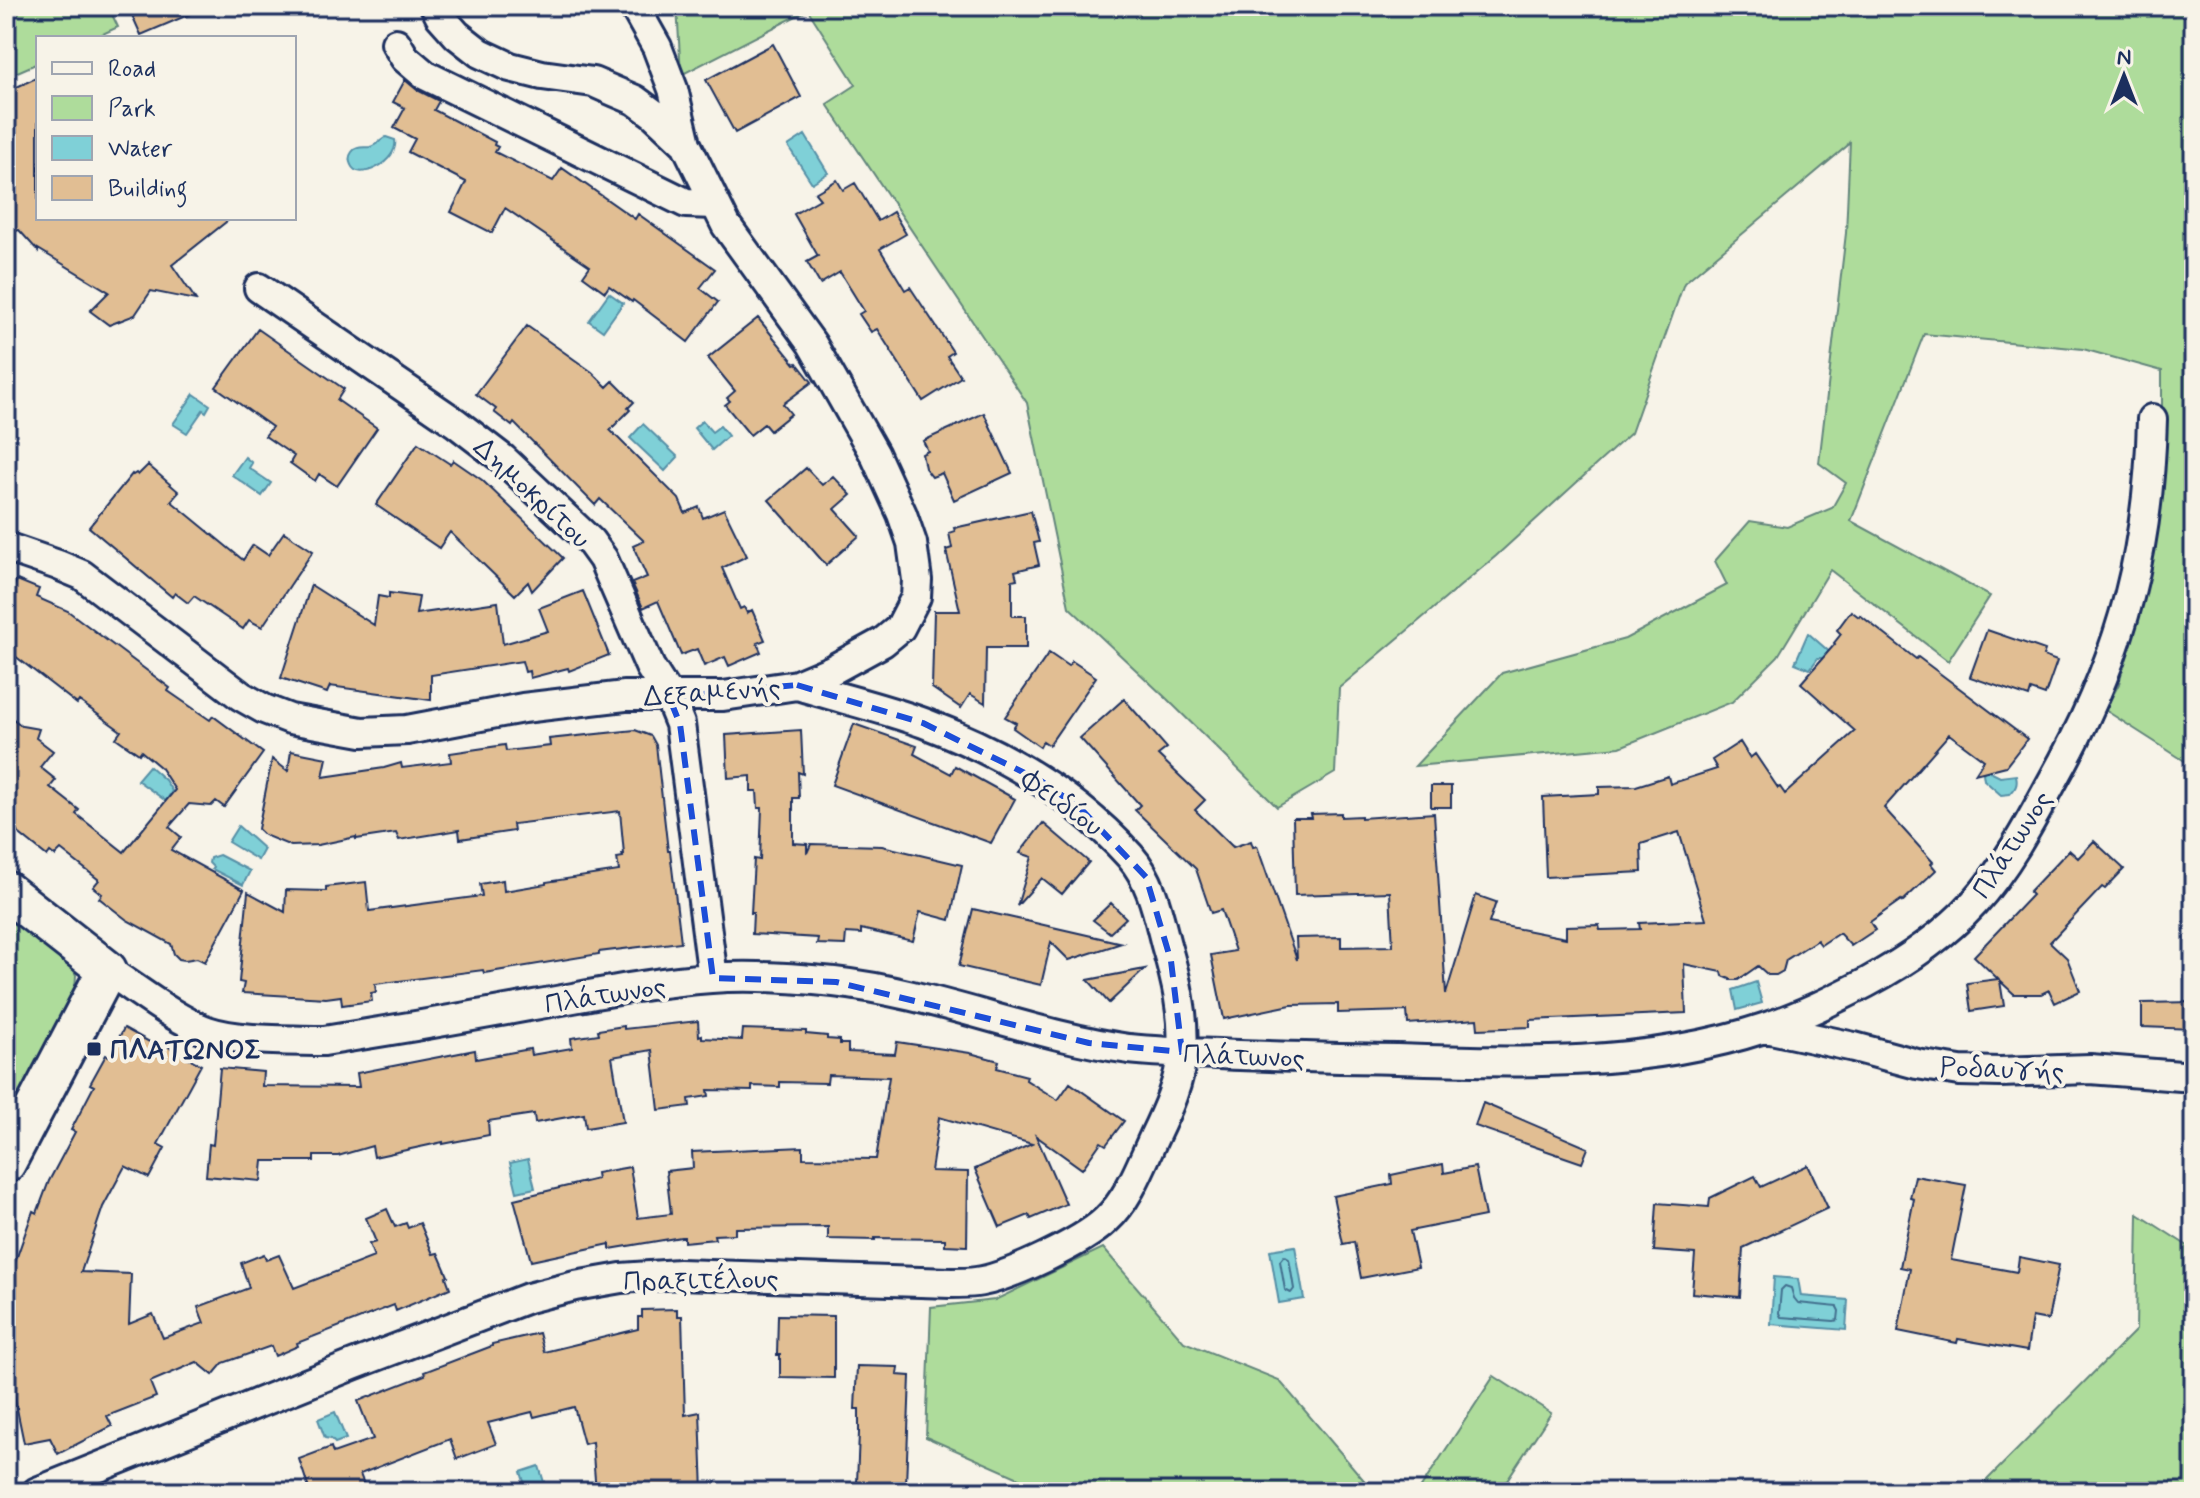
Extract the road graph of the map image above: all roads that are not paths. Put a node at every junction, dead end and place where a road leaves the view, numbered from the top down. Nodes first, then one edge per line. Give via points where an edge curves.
1 (435, 6) edge
2 (634, 6) edge
3 (396, 43) dead end
4 (686, 144) junction
5 (715, 204) junction
6 (259, 288) dead end
7 (2152, 419) dead end
8 (6, 547) edge
9 (797, 685) junction
10 (669, 697) junction
11 (7, 895) edge
12 (107, 970) junction
13 (713, 978) junction
14 (1766, 1028) junction
15 (1182, 1052) junction
16 (2194, 1077) edge
17 (6, 1163) edge
18 (37, 1492) edge

1 - 4 street, Δεξαμενής via 457,35 480,53 510,67 593,82 635,100
2 - 4 street via 673,89
3 - 5 street via 425,75 686,203
4 - 5 street, Δεξαμενής
5 - 9 street, Δεξαμενής via 839,389 894,495 912,543 916,597 900,628 883,642
6 - 10 street, Δημοκρίτου via 456,423 580,530 603,559 650,667
7 - 14 street, Πλάτωνος via 2144,532 2118,638 2075,739 2020,840 1988,887 1937,937 1847,993
8 - 10 street, Δεξαμενής via 82,575 241,696 301,721 362,732 407,730 625,696
9 - 10 street, Δεξαμενής via 723,696
9 - 15 street, Φειδίου via 923,723 988,751 1041,781 1100,826 1146,877 1181,1009
10 - 13 street, Δημοκρίτου via 680,724
11 - 12 street, Πλάτωνος
12 - 13 street, Πλάτωνος via 210,1032 324,1041
12 - 17 street
13 - 15 street, Πλάτωνος via 836,982 973,1010 1089,1043
14 - 15 street, Πλάτωνος via 1693,1047 1554,1060
14 - 16 street, Ροδαυγής via 1960,1071 2090,1069
15 - 18 street, Πραξιτέλους via 1173,1097 1122,1200 1106,1221 1050,1255 1010,1271 978,1282 951,1283 679,1274 575,1286 528,1298 353,1365

